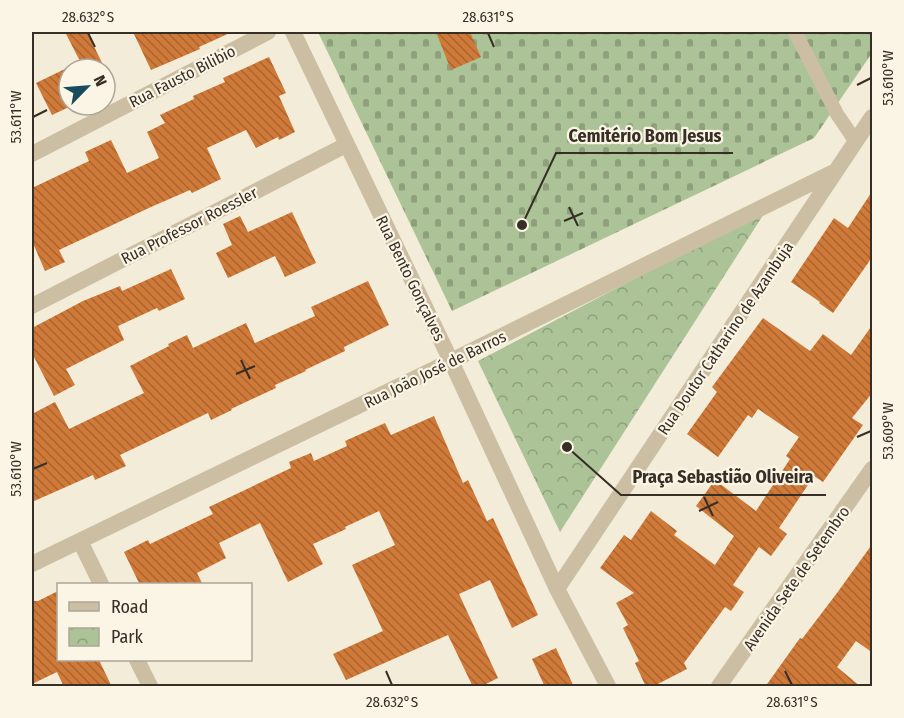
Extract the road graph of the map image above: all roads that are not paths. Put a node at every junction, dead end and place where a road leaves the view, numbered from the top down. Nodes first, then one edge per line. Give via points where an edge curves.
1 (268, 32) edge
2 (293, 32) edge
3 (795, 32) edge
4 (873, 117) edge
5 (856, 142) junction
6 (346, 145) junction
7 (32, 154) edge
8 (836, 171) junction
9 (32, 306) edge
10 (451, 361) junction
11 (873, 469) edge
12 (80, 541) junction
13 (32, 564) edge
14 (100, 583) edge
15 (557, 589) junction
16 (137, 661) edge
17 (150, 687) edge
18 (608, 687) edge
19 (719, 687) edge

1 - 7 street, Rua Fausto Bilibio
2 - 6 street, Rua Bento Gonçalves
3 - 5 lane via 837,114
4 - 5 street, Rua Doutor Catharino de Azambuja
5 - 8 street, Rua Doutor Catharino de Azambuja
6 - 9 street, Rua Professor Roessler
6 - 10 street, Rua Bento Gonçalves
8 - 10 street, Rua João José de Barros
8 - 15 street, Rua Doutor Catharino de Azambuja
10 - 12 street, Rua João José de Barros
10 - 15 street, Rua Bento Gonçalves
11 - 19 street, Avenida Sete de Setembro
12 - 13 street, Rua João José de Barros
12 - 14 street
15 - 18 street, Rua Bento Gonçalves
16 - 17 street

